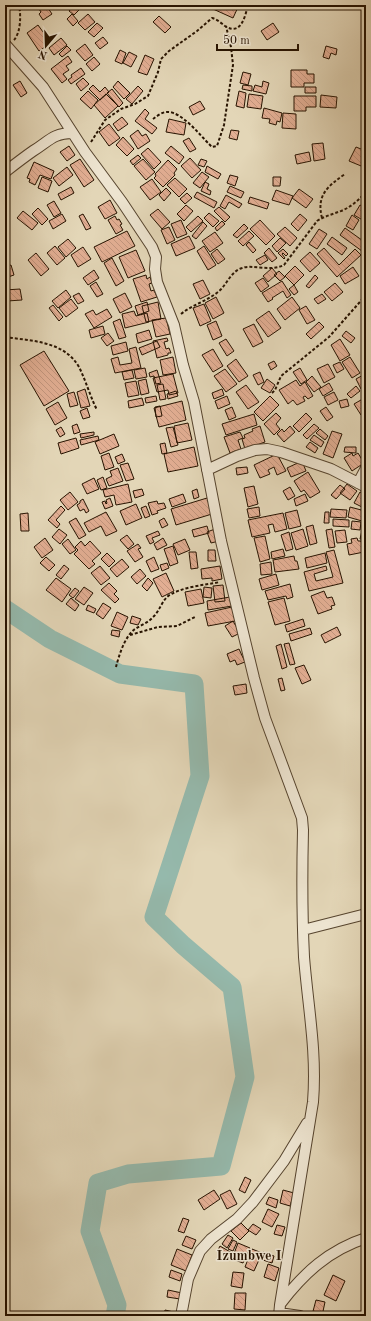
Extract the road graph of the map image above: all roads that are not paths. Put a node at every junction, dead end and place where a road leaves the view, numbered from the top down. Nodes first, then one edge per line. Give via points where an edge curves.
1 (6, 46) edge
2 (72, 133) junction
3 (5, 172) edge
4 (366, 468) edge
5 (207, 470) junction
6 (362, 485) edge
7 (366, 914) edge
8 (303, 930) junction
9 (311, 1118) junction
10 (366, 1238) edge
11 (279, 1311) edge
12 (181, 1316) edge
13 (300, 1316) edge

1 - 2 street via 43,87
2 - 3 street via 55,136
2 - 5 street via 152,247 156,257 157,282 174,325 194,402
4 - 6 street
5 - 6 street via 237,456 267,449 331,469
5 - 8 street via 254,678 265,718 302,818
7 - 8 street
8 - 9 street via 313,1033 315,1083
9 - 11 street
9 - 12 street via 284,1161 253,1202 200,1251 188,1279
10 - 11 street via 340,1250 312,1268 301,1278
11 - 13 street

